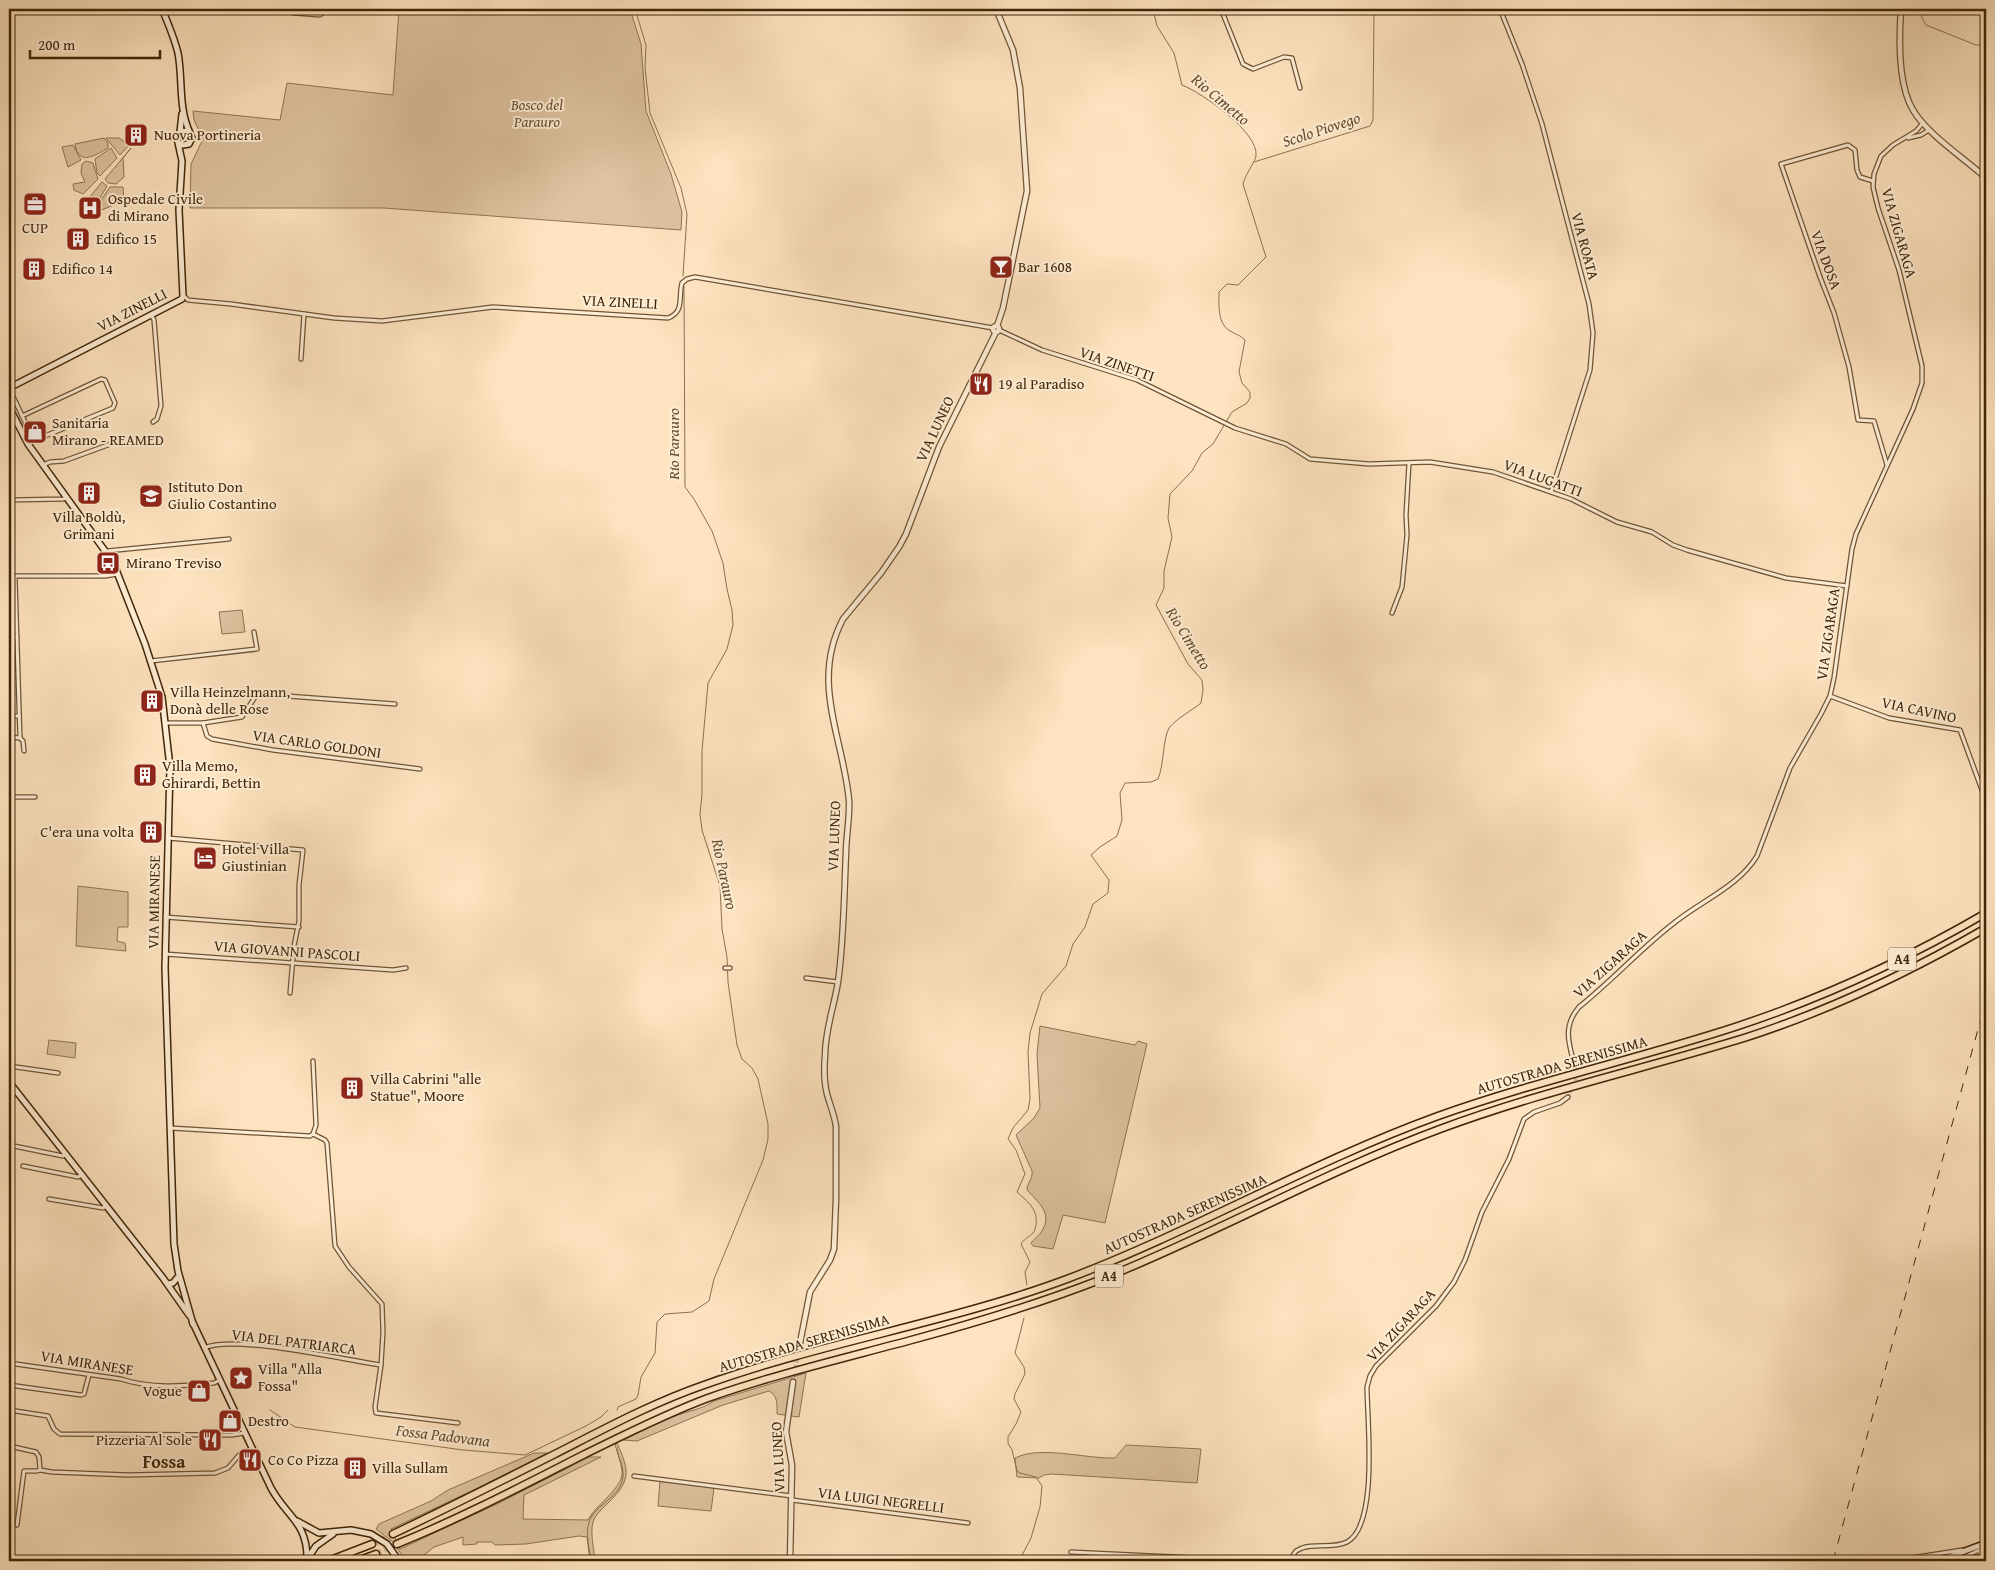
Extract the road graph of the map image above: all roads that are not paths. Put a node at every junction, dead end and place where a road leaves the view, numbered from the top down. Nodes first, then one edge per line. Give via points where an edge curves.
1 (162, 9) edge
2 (327, 9) edge
3 (996, 9) edge
4 (1221, 9) edge
5 (1500, 9) edge
6 (1901, 9) edge
7 (294, 13) dead end
8 (1300, 88) dead end
9 (182, 101) junction
10 (1923, 123) junction
11 (1929, 130) junction
12 (180, 132) junction
13 (190, 134) junction
14 (1907, 138) junction
15 (179, 143) junction
16 (189, 144) junction
17 (182, 161) junction
18 (1986, 178) edge
19 (1873, 181) junction
20 (183, 296) junction
21 (151, 313) junction
22 (304, 314) junction
23 (996, 329) junction
24 (301, 359) dead end
25 (9, 388) edge
26 (9, 407) edge
27 (22, 416) junction
28 (153, 422) dead end
29 (1226, 423) joint
30 (34, 441) junction
31 (116, 442) dead end
32 (28, 444) junction
33 (1409, 463) junction
34 (42, 465) junction
35 (1888, 465) junction
36 (1551, 492) junction
37 (66, 497) junction
38 (9, 500) edge
39 (229, 539) dead end
40 (107, 552) junction
41 (118, 574) junction
42 (9, 576) edge
43 (15, 577) junction
44 (1847, 586) junction
45 (1392, 613) dead end
46 (254, 632) dead end
47 (9, 637) edge
48 (16, 637) junction
49 (151, 661) junction
50 (1830, 696) junction
51 (395, 704) dead end
52 (9, 716) edge
53 (20, 716) junction
54 (166, 723) junction
55 (203, 723) junction
56 (9, 738) edge
57 (20, 738) junction
58 (24, 751) dead end
59 (420, 769) dead end
60 (9, 797) edge
61 (35, 797) dead end
62 (1986, 801) edge
63 (167, 838) junction
64 (1986, 913) edge
65 (166, 917) junction
66 (298, 927) junction
67 (1986, 928) edge
68 (165, 954) junction
69 (292, 964) junction
70 (406, 968) dead end
71 (725, 968) dead end
72 (730, 968) dead end
73 (806, 978) dead end
74 (838, 982) junction
75 (290, 993) dead end
76 (313, 1061) dead end
77 (9, 1066) edge
78 (1575, 1066) tunnel mouth
79 (58, 1072) dead end
80 (10, 1085) edge
81 (1568, 1097) dead end
82 (170, 1128) junction
83 (313, 1134) junction
84 (9, 1145) edge
85 (67, 1154) junction
86 (23, 1166) dead end
87 (83, 1175) junction
88 (50, 1199) dead end
89 (107, 1205) junction
90 (175, 1260) junction
91 (177, 1278) junction
92 (168, 1284) junction
93 (176, 1296) junction
94 (193, 1324) junction
95 (800, 1344) tunnel mouth
96 (204, 1348) junction
97 (9, 1363) edge
98 (381, 1365) junction
99 (89, 1375) junction
100 (220, 1380) junction
101 (793, 1382) tunnel mouth
102 (9, 1385) edge
103 (9, 1410) edge
104 (458, 1423) dead end
105 (245, 1433) junction
106 (9, 1446) edge
107 (252, 1449) junction
108 (40, 1470) junction
109 (634, 1476) dead end
110 (792, 1498) junction
111 (294, 1520) junction
112 (968, 1523) dead end
113 (17, 1525) dead end
114 (339, 1532) junction
115 (393, 1534) tunnel mouth
116 (1986, 1539) edge
117 (372, 1544) tunnel mouth
118 (397, 1544) tunnel mouth
119 (1986, 1545) edge
120 (1970, 1549) junction
121 (1980, 1550) junction
122 (1071, 1552) dead end
123 (1965, 1553) junction
124 (376, 1554) tunnel mouth
125 (307, 1560) edge
126 (328, 1561) edge
127 (356, 1561) edge
128 (398, 1561) edge
129 (790, 1561) edge
130 (1228, 1561) edge
131 (1290, 1561) edge
132 (1892, 1561) edge
133 (1923, 1561) edge
134 (1955, 1561) edge
135 (1983, 1561) edge

1 - 9 main road via 178,53
2 - 7 street via 320,15
3 - 23 street, VIA LUNEO via 1013,50 1020,88 1027,191
4 - 8 street via 1243,64 1253,69 1284,57 1292,58
5 - 36 street, VIA ROATA via 1546,139 1593,326 1590,370
6 - 10 street via 1900,45 1905,86 1911,106
9 - 12 main road
9 - 13 main road
10 - 11 street
10 - 14 street, VIA ZIGARAGA
11 - 14 street, VIA ZIGARAGA
11 - 18 street
12 - 13 main road
12 - 15 main road via 177,136
13 - 16 main road via 192,140
14 - 19 street, VIA ZIGARAGA via 1881,156
15 - 16 main road
15 - 17 main road
16 - 17 main road
17 - 20 main road via 179,210
19 - 35 street, VIA ZIGARAGA via 1874,196 1899,270 1923,375 1919,394
19 - 35 street, VIA DOSA via 1859,175 1855,150 1850,146 1781,164 1834,313 1850,367 1858,420 1874,421
20 - 21 main road, VIA ZINELLI
20 - 22 street, VIA ZINELLI via 188,300
21 - 25 main road, VIA ZINELLI
21 - 28 street via 161,406
22 - 23 street, VIA ZINELLI via 382,321 493,307 668,318 680,308 682,284 694,277
22 - 24 street
23 - 29 street, VIA ZINETTI via 1042,350 1137,380
23 - 74 street, VIA LUNEO via 939,447 899,548 844,619 836,637 829,675 829,700 846,780 849,815
25 - 27 street
26 - 32 main road, VIA MIRANESE
27 - 30 street
27 - 30 street via 103,379 115,403 113,408
29 - 33 street, VIA LUGATTI via 1286,444 1314,460
30 - 32 street
31 - 34 street via 64,461
32 - 34 main road, VIA MIRANESE
33 - 36 street, VIA LUGATTI via 1430,462 1493,472
33 - 45 street via 1402,587
34 - 37 main road, VIA MIRANESE
35 - 44 street, VIA ZIGARAGA via 1856,534
36 - 44 street, VIA LUGATTI via 1616,522 1652,532 1687,550 1786,578
37 - 38 street
37 - 40 main road, VIA MIRANESE
39 - 40 street
40 - 41 main road, VIA MIRANESE
41 - 43 street
41 - 49 main road, VIA MIRANESE
42 - 43 street
43 - 48 street
44 - 50 street, VIA ZIGARAGA
46 - 49 street via 257,649
47 - 48 street
48 - 53 street
49 - 54 main road, VIA MIRANESE
50 - 62 street, VIA CAVINO via 1889,718 1960,730
50 - 78 street, VIA ZIGARAGA via 1790,768 1751,865 1734,882 1668,928 1575,1012 1568,1028
51 - 55 street, VIA CARLO GOLDONI via 260,694 242,717
52 - 53 street
53 - 57 street
54 - 55 street, VIA CARLO GOLDONI
54 - 63 main road, VIA MIRANESE via 170,767
55 - 59 street, VIA CARLO GOLDONI via 211,739
56 - 57 street
57 - 58 street
60 - 61 street
63 - 65 main road, VIA MIRANESE
63 - 66 street via 303,850
64 - 115 highway, AUTOSTRADA SERENISSIMA / A4 via 1904,958 1815,997 1733,1028 1533,1085 1439,1116 1352,1151 1144,1247 1031,1292 764,1365 704,1385 620,1422
65 - 66 street
65 - 68 main road, VIA MIRANESE
66 - 69 street
67 - 118 highway, AUTOSTRADA SERENISSIMA / A4 via 1905,971 1821,1009 1746,1037 1442,1128 1318,1180 1154,1257 1053,1297 956,1328 768,1378 707,1398 645,1424 478,1508
68 - 69 street, VIA GIOVANNI PASCOLI
68 - 82 main road, VIA MIRANESE
69 - 70 street, VIA GIOVANNI PASCOLI
69 - 75 street
71 - 72 street
73 - 74 street
74 - 95 street, VIA LUNEO via 827,1026 825,1055 827,1093 836,1126 836,1236 830,1260 810,1292
76 - 83 street via 316,1125
77 - 79 street
80 - 85 main road, VIA MIRANESE
81 - 131 street, VIA ZIGARAGA via 1524,1119 1454,1282 1436,1306 1371,1373 1368,1387 1369,1483 1358,1530 1344,1543 1302,1548
82 - 83 street via 305,1137
82 - 90 main road, VIA MIRANESE
83 - 98 street via 327,1143 335,1246 382,1304
84 - 85 street via 63,1156
85 - 87 main road, VIA MIRANESE
86 - 87 street via 78,1177
87 - 89 main road, VIA MIRANESE
88 - 89 street via 103,1208
89 - 92 main road, VIA MIRANESE
90 - 91 main road, VIA MIRANESE
90 - 94 main road, VIA MIRANESE
91 - 92 main road
91 - 93 main road, VIA MIRANESE
92 - 93 main road, VIA MIRANESE
93 - 94 main road, VIA MIRANESE
94 - 96 main road, VIA MIRANESE
96 - 98 street, VIA DEL PATRIARCA via 242,1344
96 - 100 main road, VIA MIRANESE
97 - 99 street, VIA MIRANESE
98 - 104 street via 376,1413
99 - 100 street, VIA MIRANESE via 135,1384 170,1386
99 - 102 street via 81,1395
100 - 105 main road, VIA MIRANESE
101 - 110 street, VIA LUNEO via 786,1432 792,1464
103 - 105 street via 48,1416 60,1434 232,1436
105 - 107 main road, VIA MIRANESE
106 - 108 street via 36,1452
107 - 108 street via 240,1454 228,1468 214,1473
107 - 111 main road, VIA MIRANESE via 276,1498
108 - 113 street via 24,1471
109 - 110 street, VIA LUIGI NEGRELLI
110 - 112 street, VIA LUIGI NEGRELLI
110 - 129 street, VIA LUNEO
111 - 114 main road via 319,1533
111 - 125 main road via 306,1537
114 - 125 main road via 318,1543
114 - 128 main road via 357,1530 377,1537 389,1546
116 - 120 main road
117 - 126 highway
119 - 121 street
119 - 123 main road
120 - 123 main road
120 - 132 street
121 - 134 street
121 - 135 street
122 - 130 street
123 - 133 main road
124 - 127 highway

